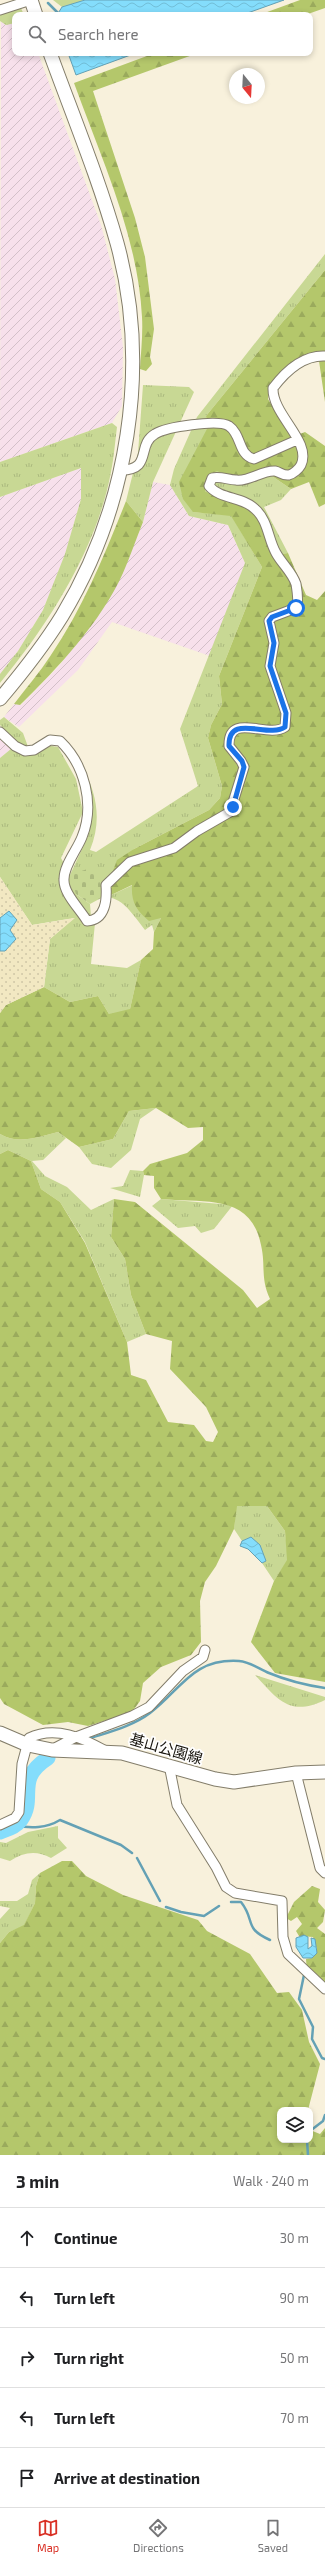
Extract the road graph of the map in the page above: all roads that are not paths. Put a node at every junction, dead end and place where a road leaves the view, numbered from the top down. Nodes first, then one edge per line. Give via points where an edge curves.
1 (31, 0) edge
2 (0, 10) edge
3 (35, 12) edge
4 (51, 56) edge
5 (325, 356) edge
6 (297, 440) junction
7 (121, 470) junction
8 (0, 699) edge
9 (0, 732) edge
10 (205, 1650) dead end
11 (0, 1733) edge
12 (76, 1737) junction
13 (28, 1745) junction
14 (52, 1750) junction
15 (106, 1751) junction
16 (169, 1765) junction
17 (325, 1772) edge
18 (296, 1773) junction
19 (0, 1824) edge
20 (325, 1873) edge
21 (325, 1989) edge

1 - 2 street
1 - 3 street
4 - 7 street via 110,225 124,277 129,311 132,379
5 - 6 street via 312,357 288,370 272,388 272,398
6 - 7 street via 254,459 243,452 238,436 229,426 218,423 198,425 153,435 147,442 142,462 137,467
6 - 9 street via 302,445 303,454 301,465 291,475 276,471 266,472 238,481 216,477 212,478 209,486 220,495 245,502 255,508 262,517 275,552 296,585 298,604 296,608 272,617 269,621 274,643 270,666 286,713 285,727 274,732 244,727 238,728 232,734 229,746 244,767 230,812 174,848 122,867 106,885 107,897 99,916 93,921 87,921 68,893 64,879 88,819 88,795 71,754 60,742 50,740 34,750 25,752
7 - 8 street via 106,520 87,569 34,658
10 - 12 street via 203,1657 183,1671 149,1707
11 - 13 street, 基山公園線
12 - 13 street via 56,1733 38,1734 29,1738
12 - 14 street
12 - 15 street
13 - 14 street, 基山公園線
13 - 19 street via 22,1764 19,1812 15,1818
14 - 15 street, 基山公園線
15 - 16 street, 基山公園線
16 - 18 street, 基山公園線 via 234,1782
16 - 21 street via 177,1805 216,1867 226,1888 235,1893 282,1901 283,1937 288,1954
17 - 18 street, 基山公園線
18 - 20 street via 320,1868

